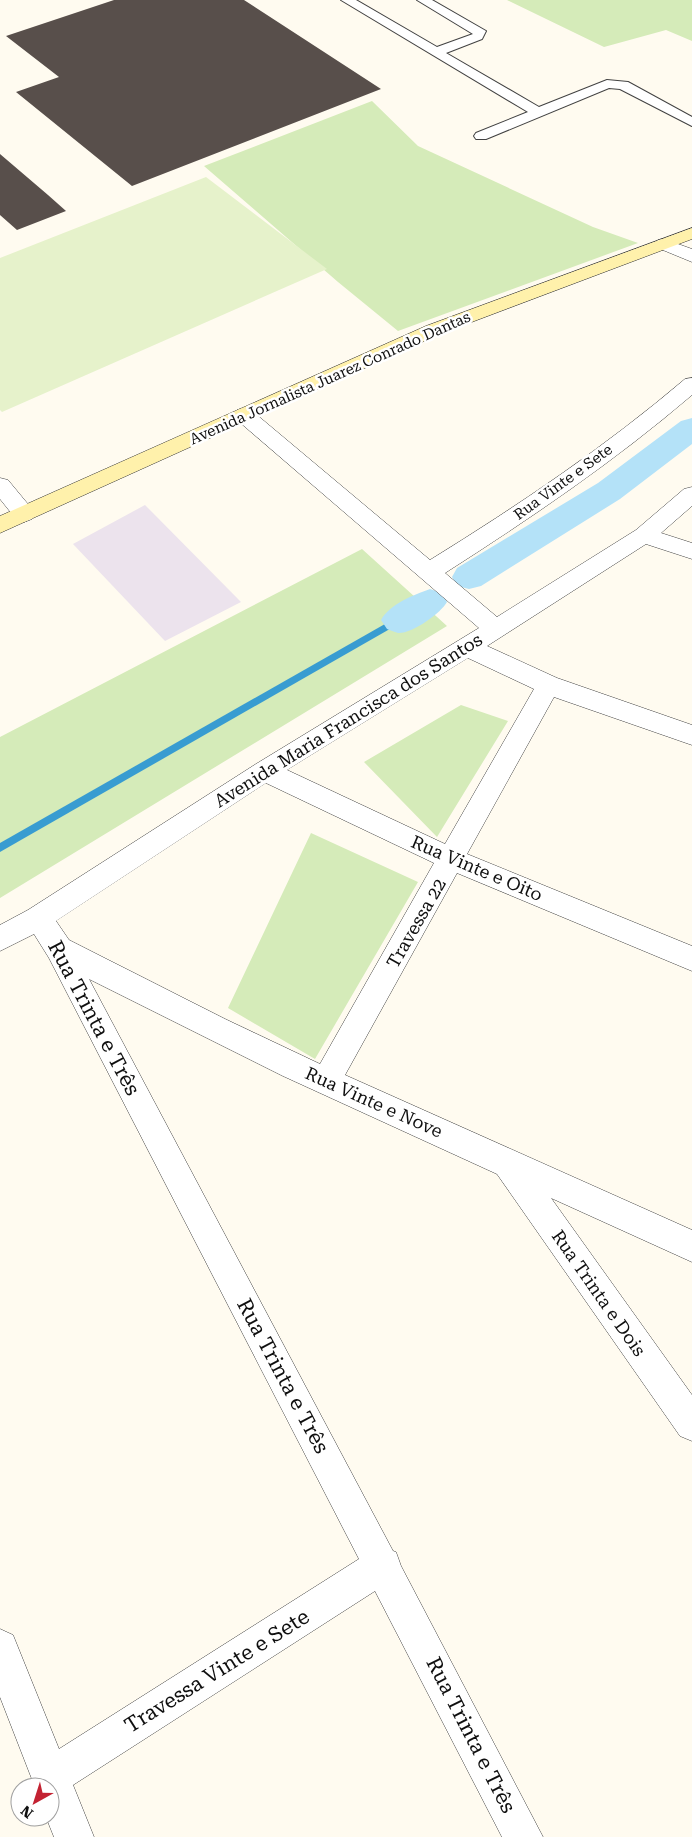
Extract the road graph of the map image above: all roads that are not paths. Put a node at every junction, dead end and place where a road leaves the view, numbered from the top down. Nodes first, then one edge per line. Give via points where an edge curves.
1 (348, 0) edge
2 (424, 0) edge
3 (437, 52) junction
4 (538, 112) junction
5 (692, 122) edge
6 (481, 136) dead end
7 (692, 233) edge
8 (664, 244) junction
9 (692, 256) edge
10 (692, 384) edge
11 (244, 415) junction
12 (0, 485) edge
13 (692, 494) edge
14 (24, 514) junction
15 (0, 525) edge
16 (644, 535) junction
17 (692, 551) edge
18 (429, 572) junction
19 (495, 628) junction
20 (467, 647) junction
21 (548, 685) junction
22 (692, 735) edge
23 (265, 771) junction
24 (452, 859) junction
25 (38, 918) junction
26 (0, 939) edge
27 (60, 949) junction
28 (692, 959) edge
29 (326, 1081) junction
30 (507, 1161) junction
31 (692, 1246) edge
32 (692, 1424) edge
33 (383, 1565) junction
34 (0, 1648) edge
35 (51, 1776) junction
36 (74, 1837) edge
37 (524, 1837) edge

1 - 3 lane
2 - 3 lane via 480,32 478,36
3 - 4 lane
4 - 5 lane via 607,84 623,85
4 - 6 lane
7 - 8 main road, Avenida Jornalista Juarez Conrado Dantas
8 - 9 street
8 - 11 main road, Avenida Jornalista Juarez Conrado Dantas via 433,330
10 - 18 street, Rua Vinte e Sete via 664,409 527,511
11 - 14 main road, Avenida Jornalista Juarez Conrado Dantas
11 - 18 street
12 - 14 street
13 - 16 street, Avenida Maria Francisca dos Santos
14 - 15 main road, Avenida Jornalista Juarez Conrado Dantas
16 - 17 street
16 - 19 street, Avenida Maria Francisca dos Santos
18 - 19 street
19 - 20 street, Avenida Maria Francisca dos Santos
20 - 21 street
20 - 23 street, Avenida Maria Francisca dos Santos
21 - 22 street
21 - 24 street, Travessa 22
23 - 24 street, Rua Vinte e Oito
23 - 25 street, Avenida Maria Francisca dos Santos
24 - 28 street, Rua Vinte e Oito
24 - 29 street, Travessa 22
25 - 26 street, Avenida Maria Francisca dos Santos
25 - 27 street, Rua Trinta e Três
27 - 29 street, Rua Vinte e Nove via 181,1012
27 - 33 street, Rua Trinta e Três
29 - 30 street, Rua Vinte e Nove
30 - 31 street, Rua Vinte e Nove
30 - 32 street, Rua Trinta e Dois
33 - 35 street, Travessa Vinte e Sete
33 - 37 street, Rua Trinta e Três
34 - 35 street
35 - 36 street

